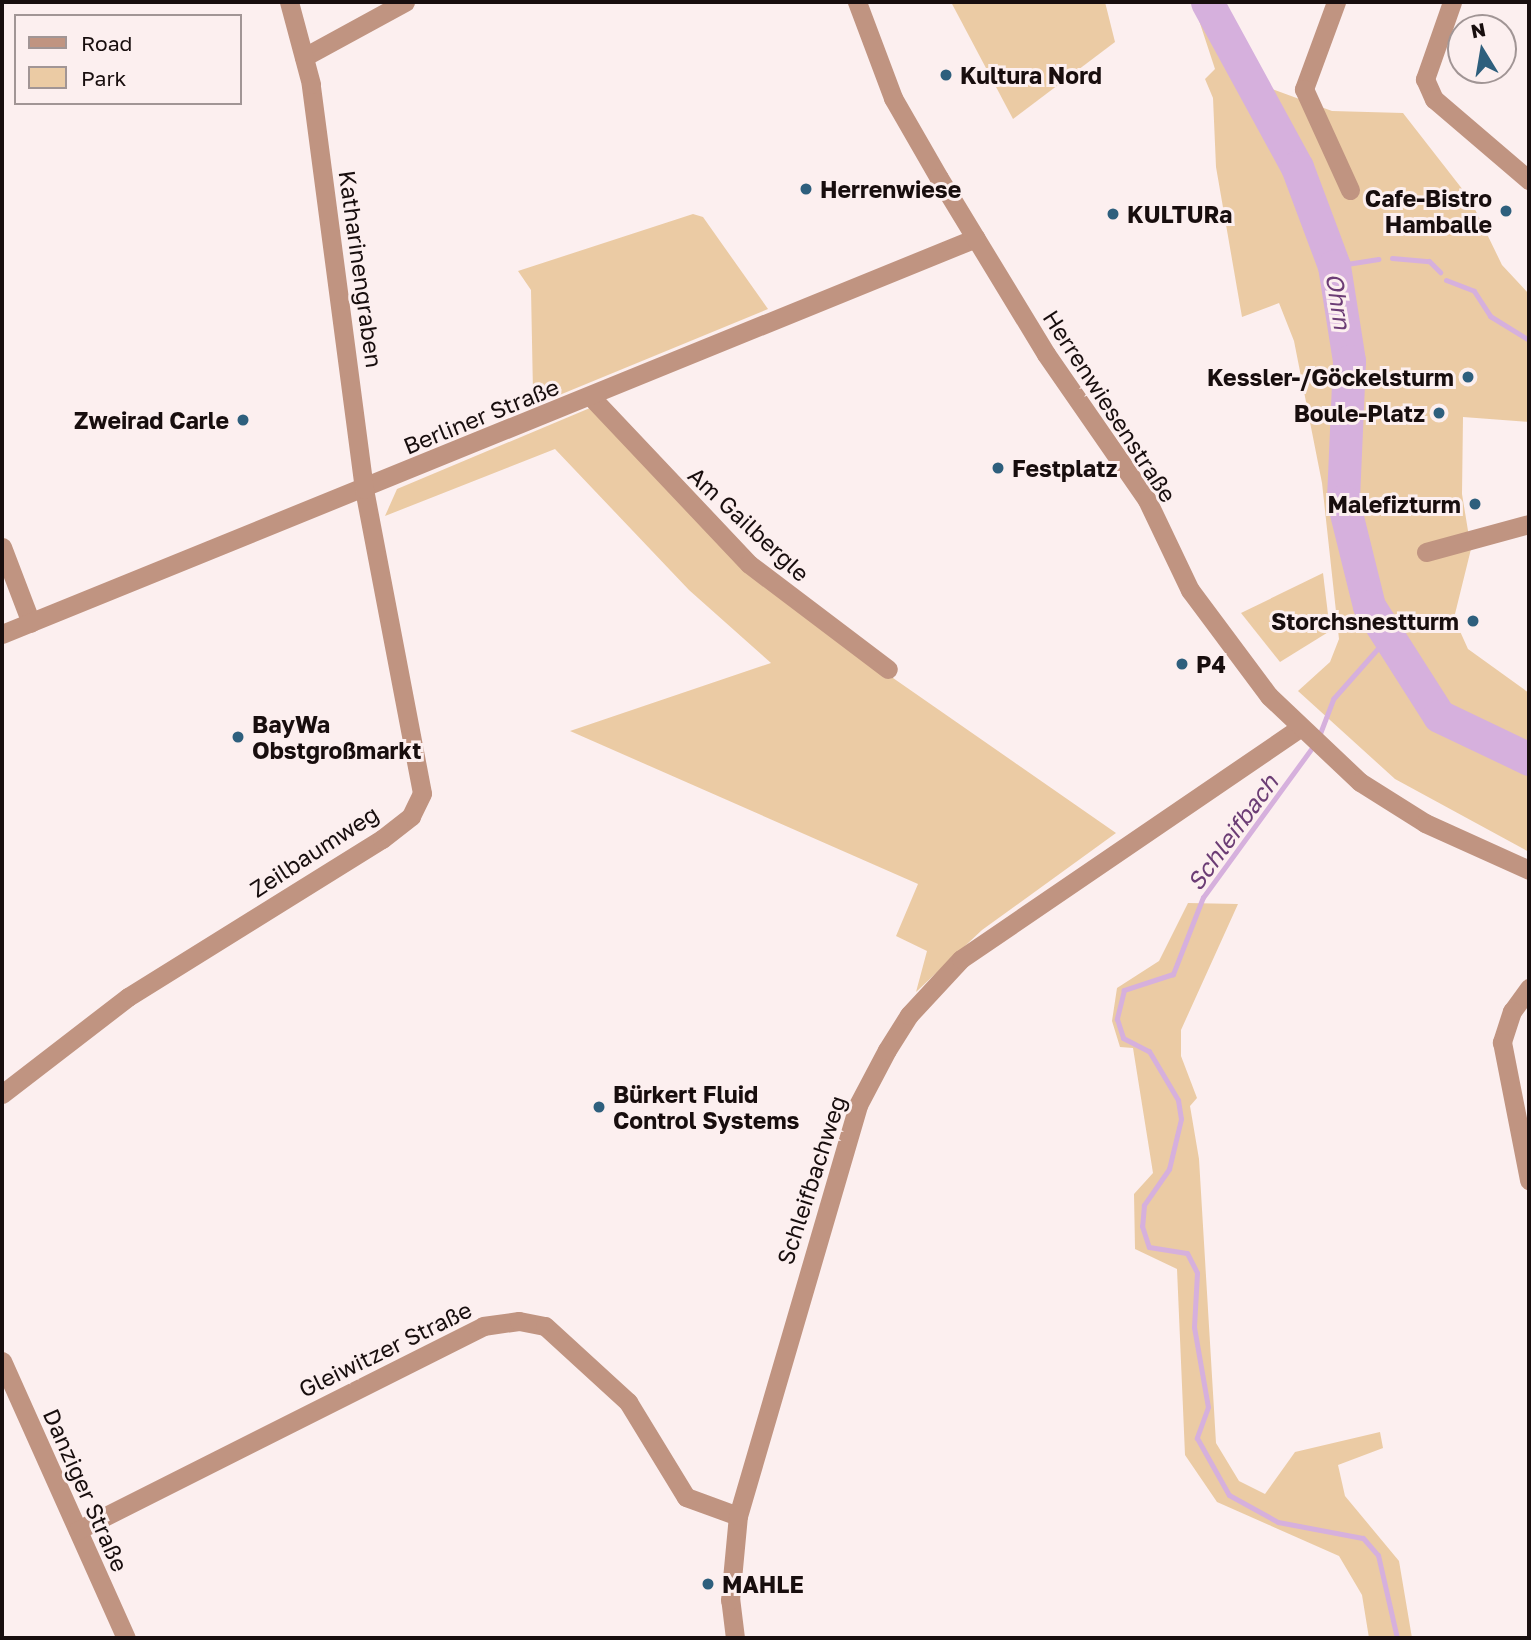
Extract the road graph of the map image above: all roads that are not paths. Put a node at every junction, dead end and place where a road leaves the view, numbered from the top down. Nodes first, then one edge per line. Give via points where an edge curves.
1 (289, 2) edge
2 (405, 2) edge
3 (857, 2) edge
4 (1336, 2) edge
5 (1451, 2) edge
6 (303, 57) junction
7 (1529, 180) edge
8 (1350, 190) dead end
9 (976, 238) junction
10 (593, 398) junction
11 (364, 489) junction
12 (1529, 524) edge
13 (2, 547) edge
14 (1426, 552) dead end
15 (31, 623) junction
16 (2, 634) edge
17 (888, 669) dead end
18 (1304, 732) junction
19 (1529, 870) edge
20 (1529, 988) edge
21 (2, 1094) edge
22 (1529, 1180) edge
23 (2, 1361) edge
24 (738, 1516) junction
25 (78, 1530) junction
26 (126, 1638) edge
27 (732, 1638) edge

1 - 6 street, Katharinengraben
2 - 6 street
3 - 9 street, Herrenwiesenstraße via 893,98
4 - 8 street via 1304,89
5 - 7 street via 1425,79 1434,99
6 - 11 street, Katharinengraben
9 - 10 street, Berliner Straße
9 - 18 street, Herrenwiesenstraße via 1046,354 1147,500 1201,607
10 - 11 street, Berliner Straße
10 - 17 street, Am Gailbergle via 749,564
11 - 15 street, Berliner Straße
11 - 21 street, Zeilbaumweg via 422,793 411,816 128,998
12 - 14 street
13 - 15 street
15 - 16 street, Berliner Straße
18 - 19 street, Herrenwiesenstraße via 1327,755 1424,823
18 - 24 street, Schleifbachweg via 961,959 909,1015 858,1105
20 - 22 street via 1512,1011 1502,1042
23 - 25 street, Danziger Straße
24 - 25 street, Gleiwitzer Straße via 686,1497 620,1394 545,1326 519,1321 483,1326
24 - 27 street, Schleifbachweg via 730,1600
25 - 26 street, Danziger Straße

